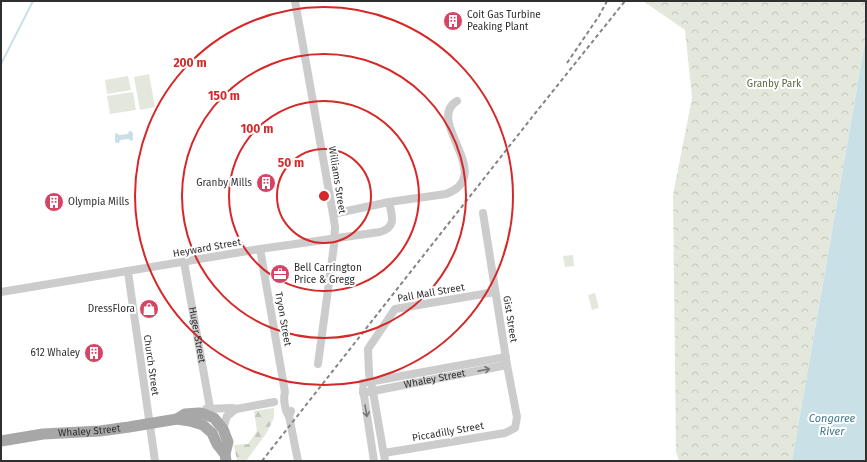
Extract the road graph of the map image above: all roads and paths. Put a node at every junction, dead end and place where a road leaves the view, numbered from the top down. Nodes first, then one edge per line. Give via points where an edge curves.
1 (295, 1) edge
2 (457, 102) dead end
3 (389, 202) junction
4 (483, 212) dead end
5 (333, 214) junction
6 (335, 239) junction
7 (260, 249) junction
8 (184, 262) junction
9 (128, 272) junction
10 (1, 292) edge
11 (495, 292) junction
12 (506, 361) junction
13 (318, 364) dead end
14 (368, 379) junction
15 (373, 392) junction
16 (363, 393) junction
17 (274, 402) dead end
18 (210, 408) junction
19 (227, 408) junction
20 (236, 409) junction
21 (194, 413) junction
22 (177, 419) junction
23 (150, 424) junction
24 (220, 425) junction
25 (514, 428) joint
26 (214, 437) junction
27 (1, 440) edge
28 (384, 457) edge
29 (226, 458) edge
30 (155, 461) edge
31 (298, 461) edge
32 (374, 461) edge

1 - 5 street, Williams Street
2 - 3 street via 450,105 447,120 460,152 465,172 464,179 454,191 446,194
3 - 5 street
3 - 6 street, Heyward Street via 392,219 388,230
4 - 11 street, Gist Street
5 - 6 street, Williams Street
6 - 7 street, Heyward Street
6 - 13 street, Williams Street
7 - 8 street, Heyward Street
7 - 31 street, Tryon Street
8 - 9 street, Heyward Street
8 - 18 street, Huger Street
9 - 10 street, Heyward Street
9 - 23 street, Church Street
11 - 12 street, Gist Street
11 - 14 street, Pall Mall Street via 394,309 368,349
12 - 14 street, Whaley Street
15 -> 12 street, Whaley Street
12 - 25 street, Gist Street via 517,417
14 - 15 street
14 - 16 street
15 - 16 street, Whaley Street
15 - 28 street
16 -> 32 street
17 - 20 street, Whaley Street
18 - 19 street, Whaley Street
18 - 21 street, Whaley Street
19 - 20 street, Whaley Street
19 - 24 street via 219,415
20 - 24 street
21 - 22 main road, Whaley Street via 185,414
21 - 24 main road via 204,414
22 - 23 main road, Whaley Street
22 - 26 main road, Whaley Street via 202,425
23 - 27 main road, Whaley Street
23 - 30 street, Church Street
24 - 26 street
24 - 29 main road, Whaley Street via 228,442
25 - 28 street, Piccadilly Street via 505,433
26 - 29 main road, Whaley Street

